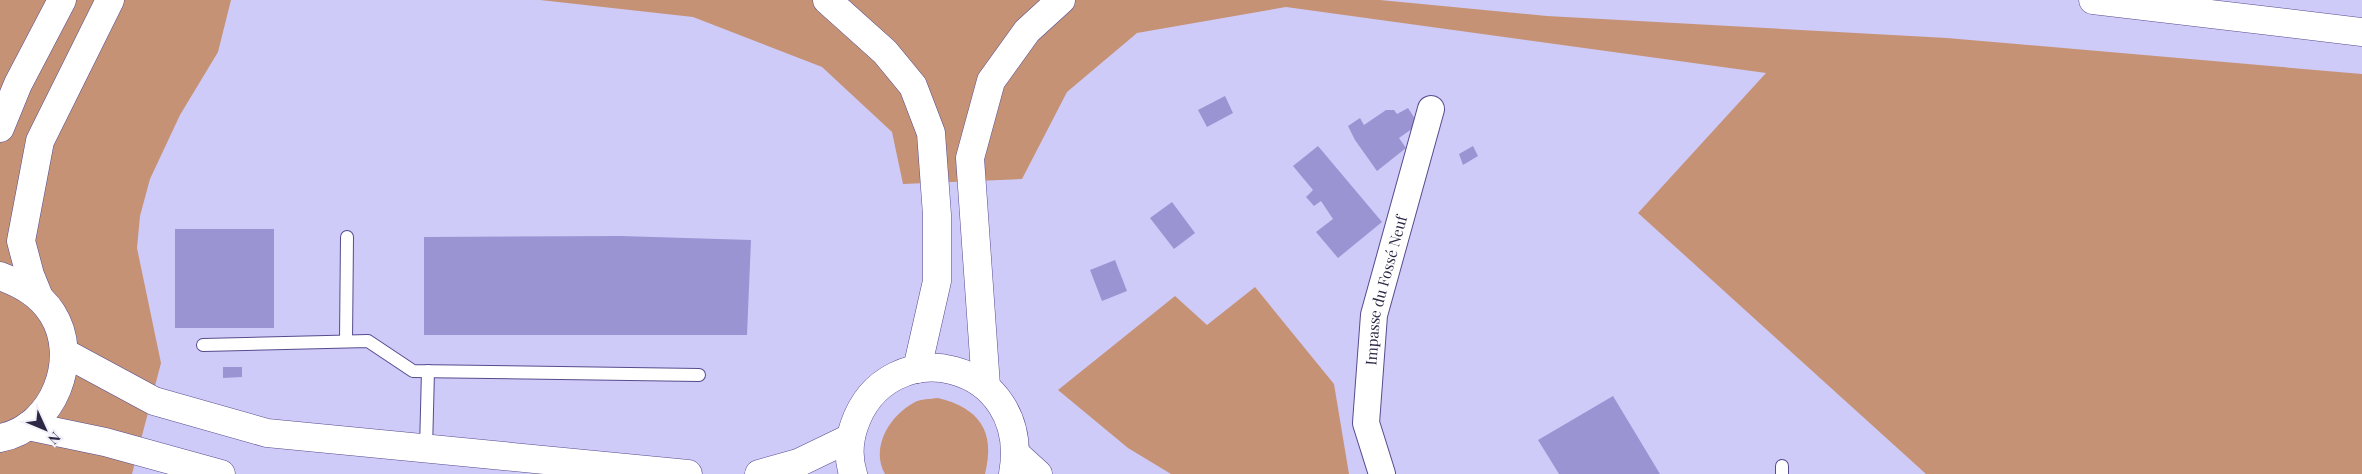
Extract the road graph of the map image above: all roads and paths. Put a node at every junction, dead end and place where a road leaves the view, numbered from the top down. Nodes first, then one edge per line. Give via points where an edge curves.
1 (62, 0) edge
2 (827, 0) edge
3 (1061, 0) edge
4 (2094, 0) edge
5 (105, 11) edge
6 (2362, 32) edge
7 (1431, 109) dead end
8 (0, 128) edge
9 (347, 237) dead end
10 (0, 276) edge
11 (39, 297) junction
12 (346, 342) junction
13 (203, 345) dead end
14 (64, 352) junction
15 (917, 369) junction
16 (428, 371) junction
17 (699, 375) dead end
18 (986, 386) junction
19 (28, 426) junction
20 (0, 438) edge
21 (850, 438) junction
22 (426, 449) junction
23 (1015, 464) edge
24 (221, 474) edge
25 (688, 474) edge
26 (758, 474) edge
27 (853, 474) edge
28 (1038, 474) edge
29 (1382, 474) edge

1 - 8 main road via 18,84
2 - 15 main road via 885,52 913,86 931,133 937,215 937,281
3 - 18 main road via 1027,31 991,81 970,158
4 - 6 main road
5 - 11 main road via 40,141 21,241
7 - 29 street, Impasse du Fossé Neuf via 1374,315 1366,422
9 - 12 lane
10 - 11 main road via 21,284
11 - 14 main road via 61,332
12 - 13 lane
12 - 16 lane via 368,341 413,371
14 - 19 main road via 61,381 48,406
14 - 22 main road via 154,401 267,432
15 - 18 main road via 941,368 965,374
15 - 21 main road via 893,378 873,393 858,414
16 - 17 lane
16 - 22 lane
18 - 23 main road via 1002,405 1013,428
19 - 20 main road
19 - 24 main road via 105,442
21 - 26 main road via 798,464
21 - 27 main road
22 - 25 main road
23 - 28 main road

